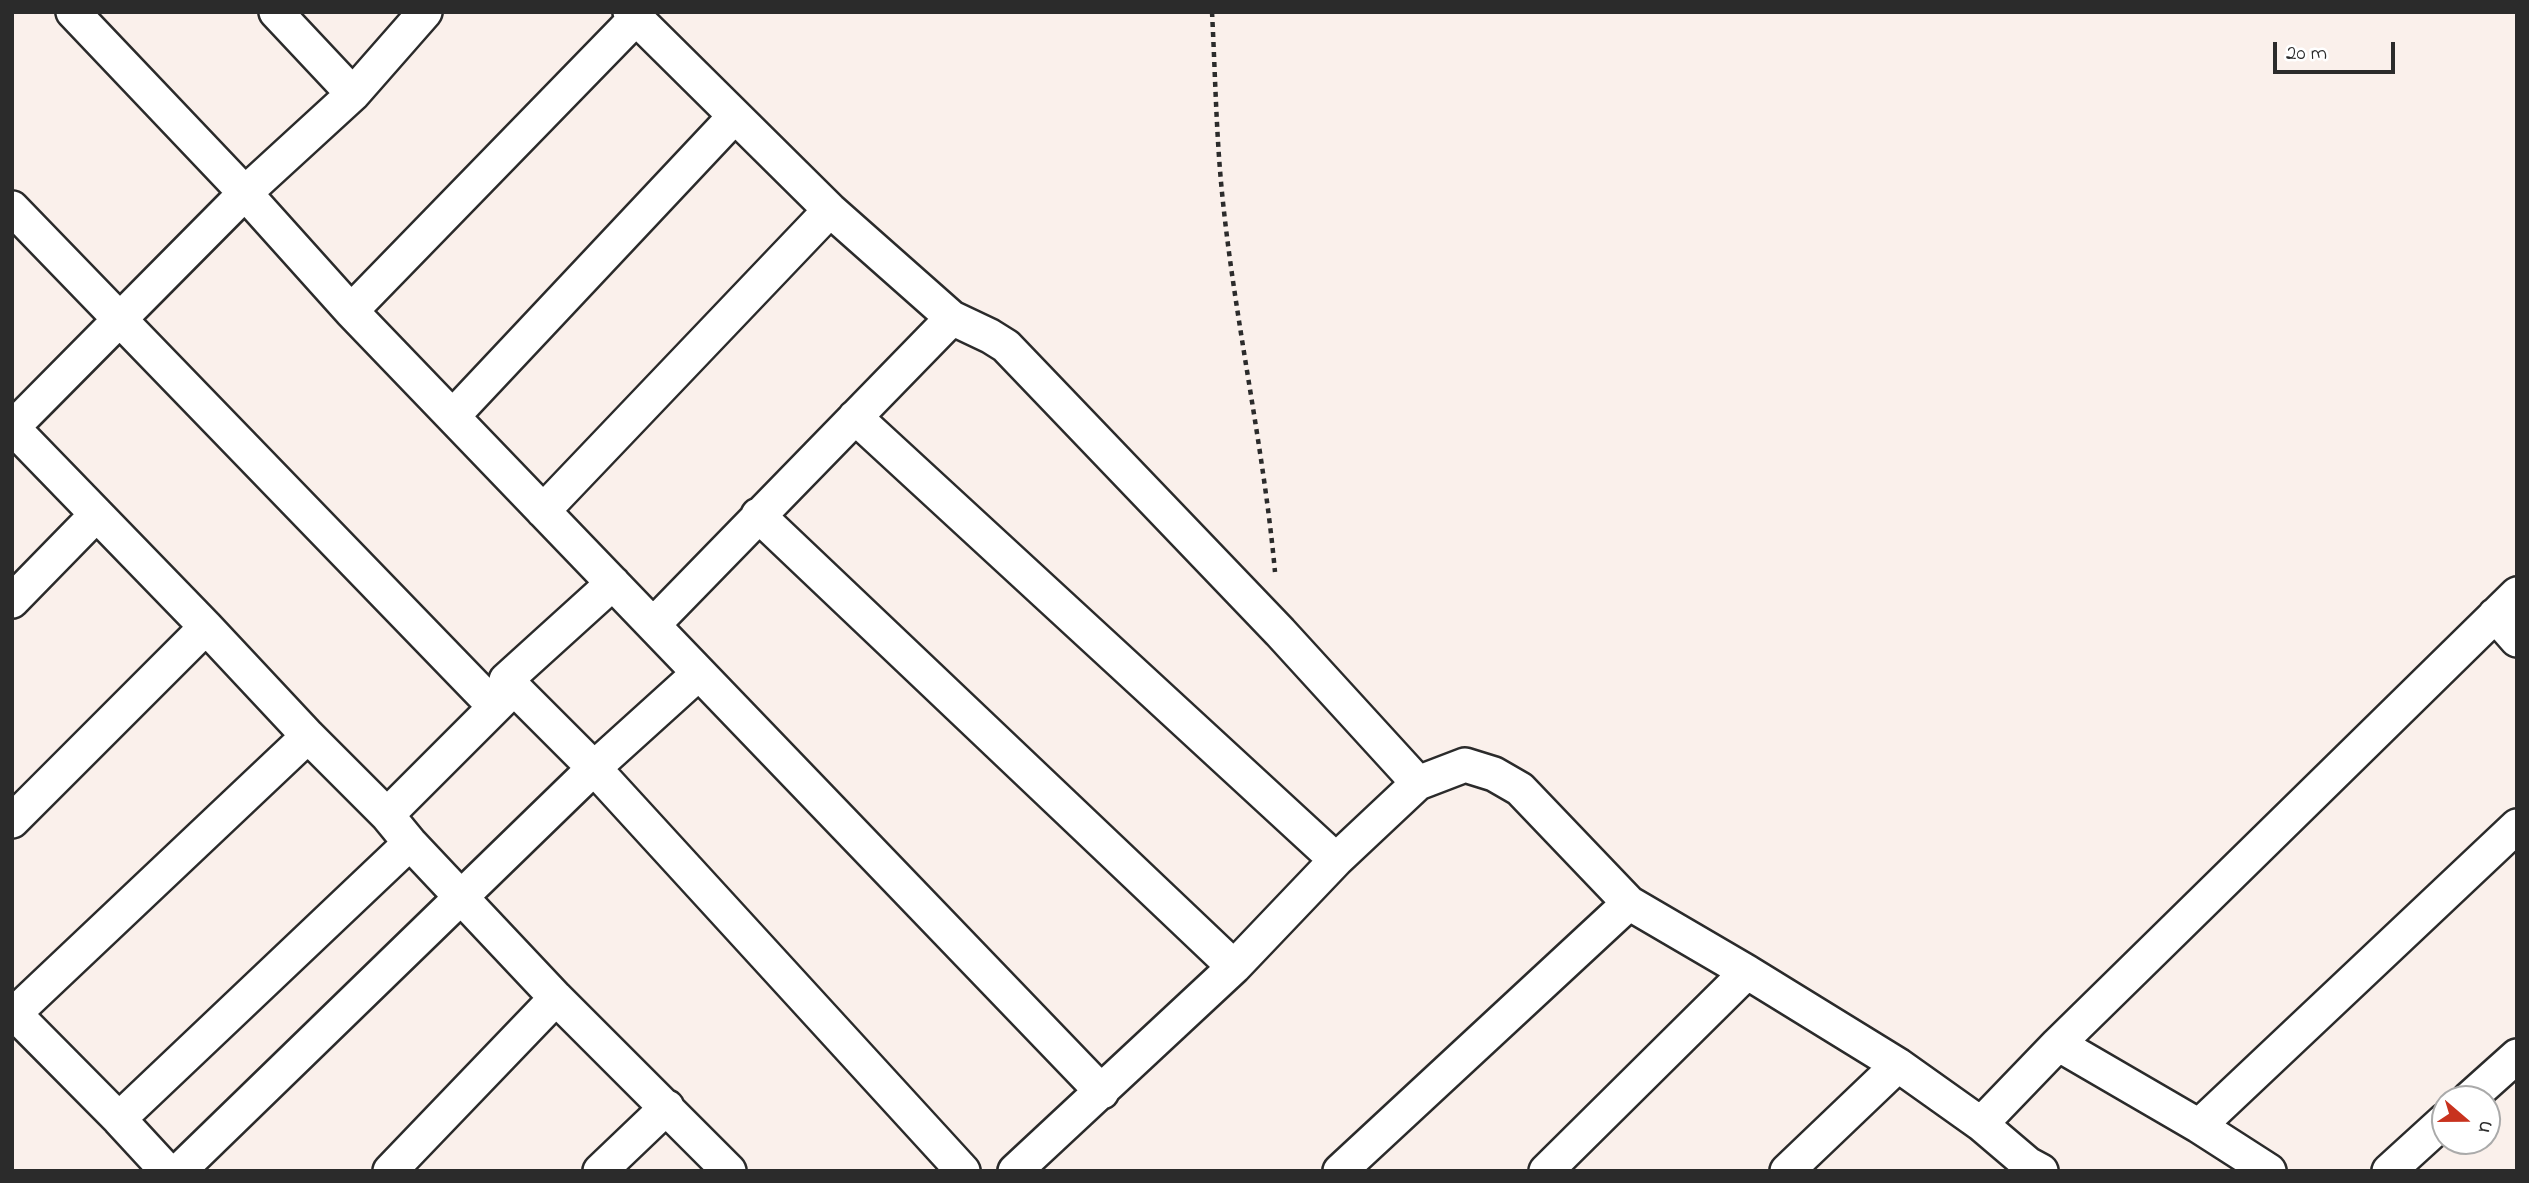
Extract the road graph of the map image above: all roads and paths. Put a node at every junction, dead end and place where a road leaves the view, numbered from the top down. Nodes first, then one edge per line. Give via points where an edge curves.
1 (73, 12) edge
2 (276, 12) edge
3 (425, 12) edge
4 (1212, 12) edge
5 (633, 15) edge
6 (353, 94) junction
7 (735, 116) junction
8 (245, 193) junction
9 (12, 208) edge
10 (830, 210) junction
11 (351, 311) junction
12 (119, 318) junction
13 (952, 318) junction
14 (453, 416) junction
15 (855, 417) junction
16 (13, 427) edge
17 (543, 511) junction
18 (758, 514) junction
19 (96, 515) junction
20 (613, 583) junction
21 (12, 601) edge
22 (2506, 604) edge
23 (653, 625) junction
24 (206, 627) junction
25 (1280, 632) junction
26 (2517, 640) edge
27 (699, 673) junction
28 (505, 698) junction
29 (308, 736) junction
30 (594, 768) junction
31 (1418, 783) junction
32 (387, 815) junction
33 (12, 821) edge
34 (2517, 826) edge
35 (410, 843) junction
36 (1336, 860) junction
37 (461, 897) junction
38 (1629, 902) junction
39 (1234, 967) junction
40 (1747, 972) junction
41 (556, 998) junction
42 (13, 1012) edge
43 (2058, 1044) junction
44 (2517, 1056) edge
45 (1898, 1065) junction
46 (2485, 1085) edge
47 (1102, 1092) junction
48 (667, 1107) junction
49 (119, 1119) junction
50 (1981, 1124) junction
51 (2199, 1126) junction
52 (2431, 1133) edge
53 (2030, 1168) edge
54 (167, 1171) edge
55 (178, 1171) edge
56 (390, 1171) edge
57 (600, 1171) edge
58 (729, 1171) edge
59 (963, 1171) edge
60 (1015, 1171) edge
61 (1340, 1171) edge
62 (1546, 1171) edge
63 (1787, 1171) edge
64 (2269, 1171) edge
65 (2389, 1171) edge

1 - 8 street
2 - 6 street
3 - 6 street
4 - 25 path via 1221,182 1271,527
5 - 7 street
5 - 11 street
6 - 8 street
7 - 10 street
7 - 14 street
8 - 11 street
8 - 12 street
9 - 12 street
10 - 13 street
10 - 17 street
11 - 14 street
12 - 16 street
12 - 28 street
13 - 15 street
13 - 25 street via 1006,346
14 - 17 street
15 - 18 street
15 - 36 street
16 - 19 street
17 - 20 street
18 - 23 street
18 - 39 street
19 - 21 street
19 - 24 street
20 - 23 street
20 - 28 street via 506,680
22 - 26 street
22 - 43 street
23 - 27 street
24 - 29 street
24 - 33 street
25 - 31 street
27 - 30 street
27 - 47 street
28 - 30 street
28 - 32 street
29 - 32 street
29 - 42 street
30 - 37 street
30 - 59 street
31 - 36 street
31 - 38 street via 1465,765 1494,774 1520,789
32 - 35 street
34 - 51 street
35 - 37 street
35 - 49 street
36 - 39 street
37 - 41 street
37 - 55 street
38 - 40 street
38 - 61 street
39 - 47 street
40 - 45 street
40 - 62 street
41 - 48 street
41 - 56 street
42 - 49 street
43 - 50 street
43 - 51 street
44 - 46 street
45 - 50 street
45 - 63 street
47 - 60 street
48 - 57 street
48 - 58 street
49 - 54 street
50 - 53 street
51 - 64 street
52 - 65 street

